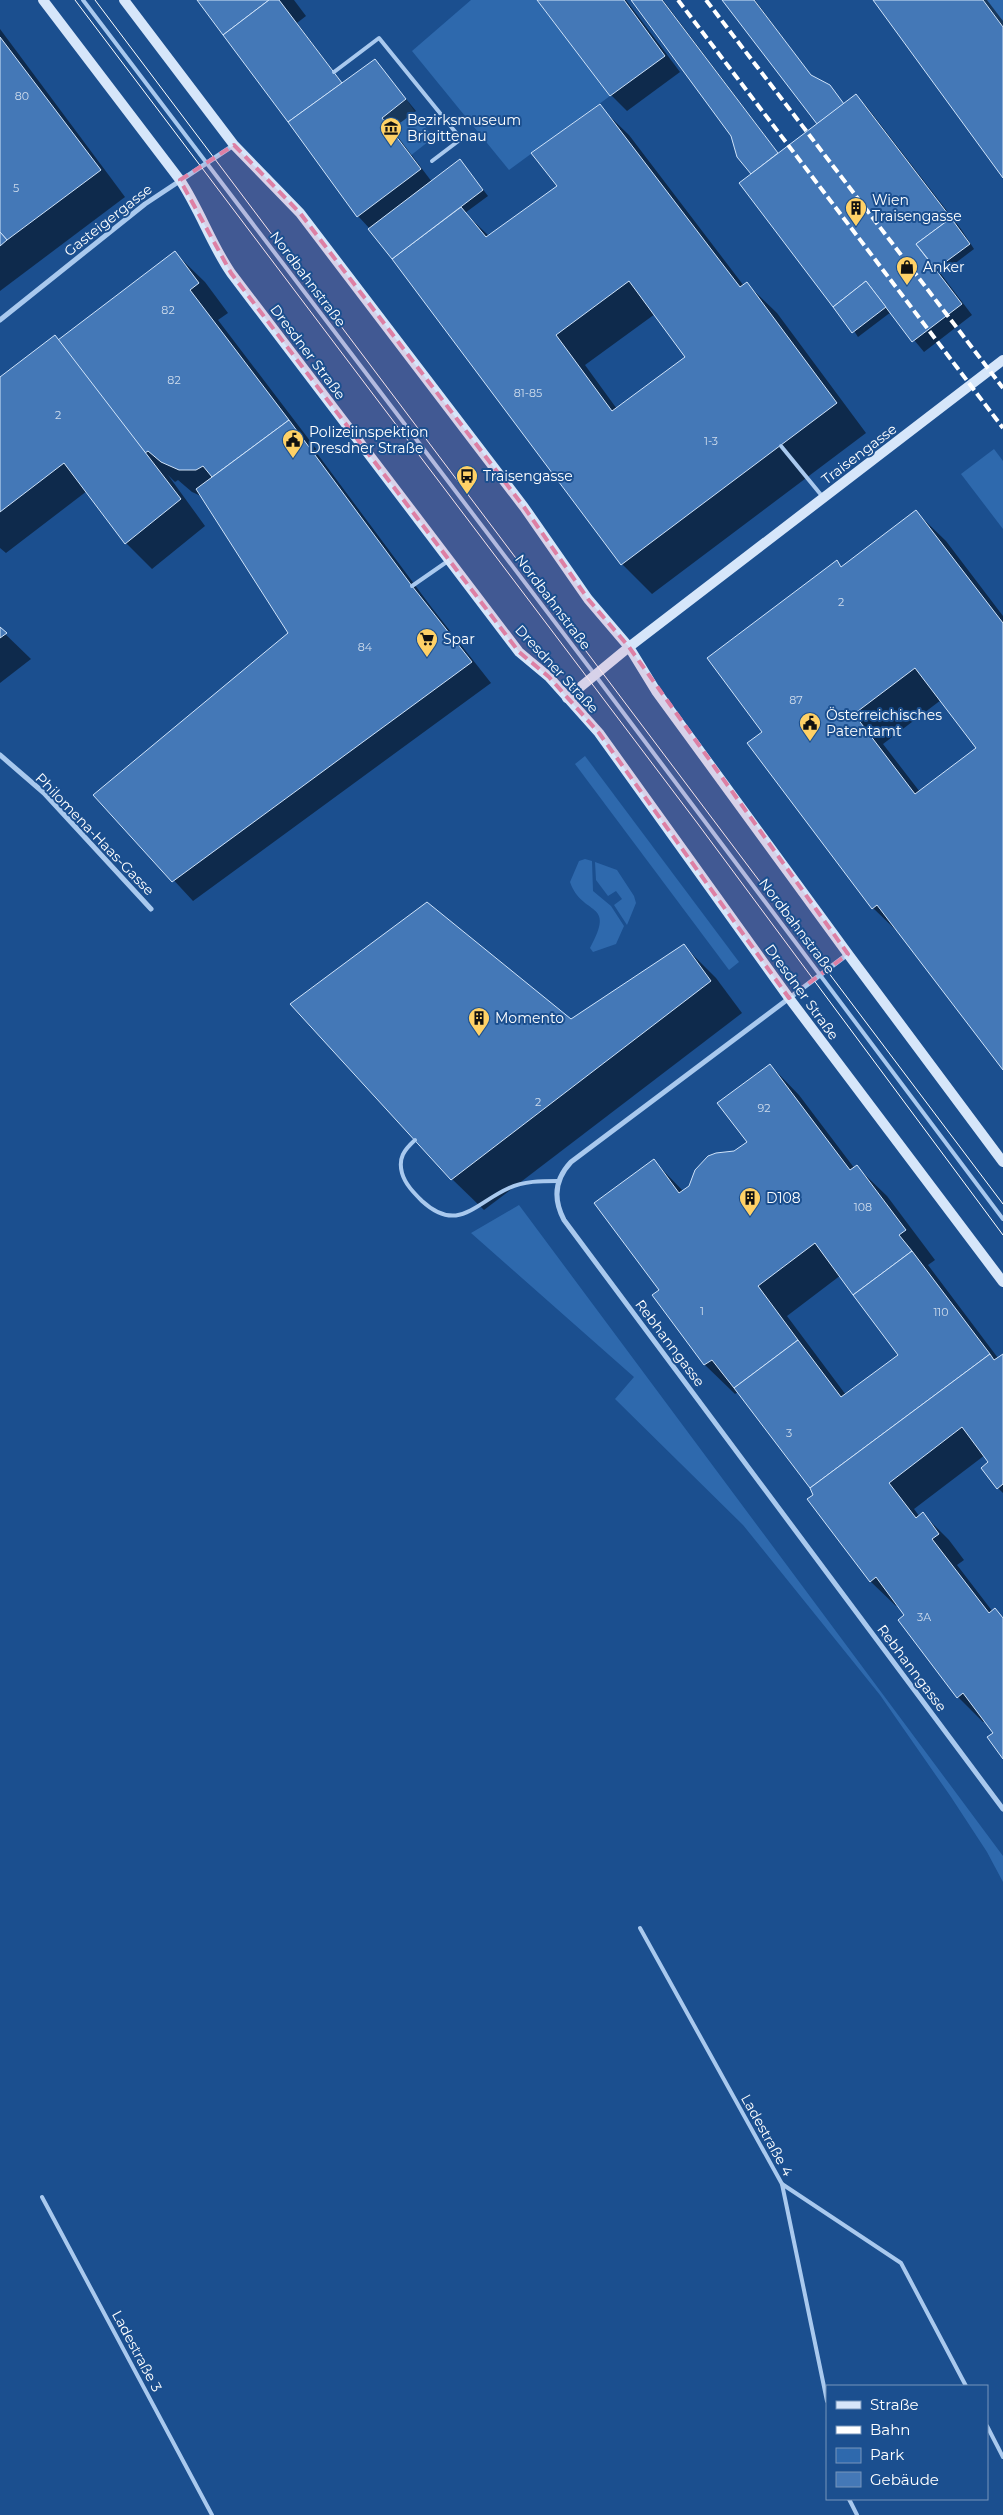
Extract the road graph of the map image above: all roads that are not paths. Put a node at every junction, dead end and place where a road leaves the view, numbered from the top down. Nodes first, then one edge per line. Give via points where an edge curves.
1 (43, 0) edge
2 (83, 0) edge
3 (124, 0) edge
4 (334, 72) dead end
5 (234, 145) junction
6 (432, 161) dead end
7 (206, 163) junction
8 (180, 180) junction
9 (0, 320) edge
10 (1003, 360) edge
11 (781, 446) dead end
12 (824, 498) junction
13 (449, 559) junction
14 (412, 586) dead end
15 (629, 647) junction
16 (595, 675) junction
17 (567, 698) junction
18 (0, 755) edge
19 (151, 909) dead end
20 (848, 954) junction
21 (820, 975) junction
22 (789, 998) junction
23 (415, 1140) dead end
24 (1003, 1162) edge
25 (558, 1181) junction
26 (1003, 1219) edge
27 (1003, 1282) edge
28 (1003, 1808) edge
29 (640, 1928) dead end
30 (782, 2184) junction
31 (42, 2197) dead end
32 (965, 2385) edge
33 (826, 2396) edge
34 (988, 2428) edge
35 (1003, 2457) edge
36 (850, 2500) edge
37 (212, 2515) edge
38 (857, 2515) edge

1 - 8 main road, Dresdner Straße
2 - 7 lane, Nordbahnstraße
3 - 5 main road
4 - 6 lane via 379,38 461,140
5 - 7 street, Gasteigergasse
5 - 15 main road via 300,213 524,507 588,599
7 - 8 street, Gasteigergasse
7 - 16 lane, Nordbahnstraße
8 - 9 street, Gasteigergasse via 145,204
8 - 13 main road, Dresdner Straße via 194,200 222,260
10 - 12 main road, Traisengasse
11 - 12 lane
12 - 15 main road, Traisengasse
13 - 14 lane
13 - 17 main road, Dresdner Straße via 519,652
15 - 16 main road, Traisengasse
15 - 20 main road via 656,690
16 - 17 main road, Traisengasse
16 - 21 lane, Nordbahnstraße
17 - 22 main road, Dresdner Straße via 599,733
18 - 19 street, Philomena-Haas-Gasse via 44,793
20 - 21 street
20 - 24 main road
21 - 22 street
21 - 26 lane, Nordbahnstraße
22 - 25 street via 570,1162
22 - 27 main road, Dresdner Straße
23 - 25 lane via 400,1160 403,1176 420,1198 438,1213 466,1214 509,1188 526,1182
25 - 28 street, Rebhanngasse via 556,1201 564,1220
29 - 30 lane, Ladestraße 4
30 - 32 lane via 901,2263
30 - 33 lane, Ladestraße 4
31 - 37 lane, Ladestraße 3
34 - 35 lane
36 - 38 lane

